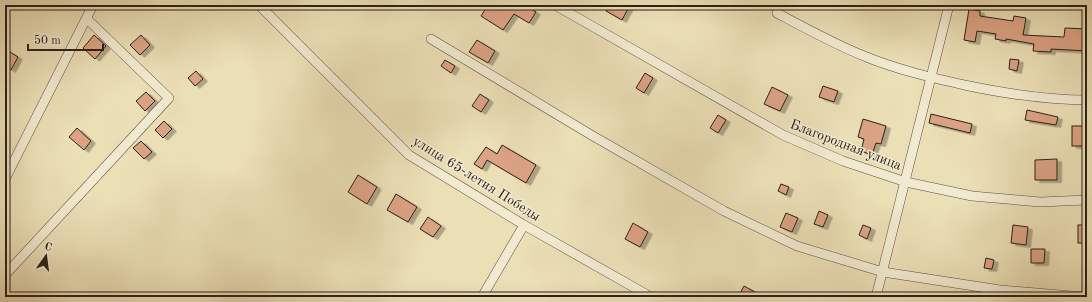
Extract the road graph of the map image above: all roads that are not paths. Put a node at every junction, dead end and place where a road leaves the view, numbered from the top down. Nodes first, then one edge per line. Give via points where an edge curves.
1 (93, 5) edge
2 (259, 5) edge
3 (554, 5) edge
4 (949, 5) edge
5 (777, 13) dead end
6 (87, 20) junction
7 (431, 39) dead end
8 (931, 78) junction
9 (1087, 100) edge
10 (5, 179) edge
11 (906, 182) junction
12 (1087, 200) edge
13 (524, 225) junction
14 (883, 272) junction
15 (5, 275) edge
16 (1087, 296) edge
17 (482, 297) edge
18 (651, 297) edge
19 (876, 297) edge

1 - 6 street
2 - 13 street, улица 65-летия Победы via 409,156
3 - 11 street, Благородная улица via 783,135 843,161
4 - 8 street
5 - 8 street via 863,56
6 - 10 street
6 - 15 street via 169,98
7 - 14 street via 724,211 797,246
8 - 9 street via 1034,97
8 - 11 street
11 - 12 street, Благородная улица via 972,196 1040,202
11 - 14 street
13 - 17 street
13 - 18 street, улица 65-летия Победы
14 - 16 street via 1000,290
14 - 19 street

